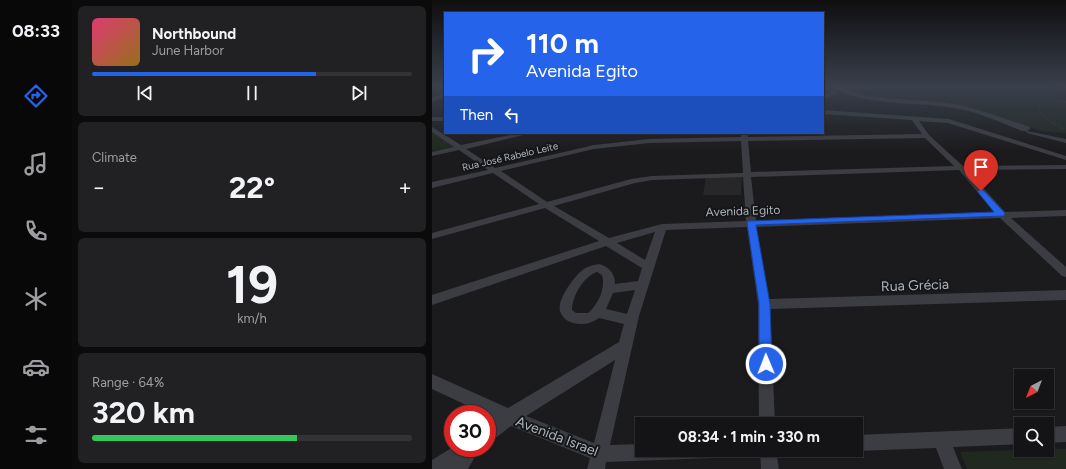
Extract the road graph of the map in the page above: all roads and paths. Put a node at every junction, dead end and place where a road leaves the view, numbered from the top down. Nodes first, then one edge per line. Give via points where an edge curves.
1 (960, 108) edge
2 (1038, 108) edge
3 (824, 112) edge
4 (914, 118) junction
5 (432, 119) edge
6 (444, 119) edge
7 (1066, 129) edge
8 (432, 130) edge
9 (1027, 130) junction
10 (524, 134) edge
11 (744, 136) edge
12 (928, 136) junction
13 (1010, 140) junction
14 (1066, 141) edge
15 (636, 142) junction
16 (461, 148) junction
17 (640, 152) dead end
18 (432, 154) edge
19 (1066, 158) edge
20 (1066, 167) edge
21 (961, 168) junction
22 (495, 170) junction
23 (748, 174) junction
24 (432, 185) edge
25 (546, 205) junction
26 (1066, 213) edge
27 (1001, 214) junction
28 (751, 223) junction
29 (662, 227) junction
30 (432, 236) edge
31 (608, 242) junction
32 (647, 266) junction
33 (1066, 272) edge
34 (642, 285) junction
35 (609, 289) junction
36 (1066, 295) edge
37 (432, 300) edge
38 (764, 304) junction
39 (598, 312) junction
40 (632, 321) junction
41 (625, 346) junction
42 (432, 381) edge
43 (509, 417) junction
44 (767, 417) edge
45 (496, 427) edge
46 (1066, 434) edge
47 (1054, 435) edge
48 (1014, 436) edge
49 (941, 438) junction
50 (863, 443) edge
51 (453, 457) edge
52 (466, 457) edge
53 (646, 457) edge
54 (769, 457) edge
55 (598, 462) edge
56 (434, 469) edge
57 (457, 469) edge
58 (770, 469) edge
59 (953, 469) edge

1 - 9 street via 985,114
2 - 7 path via 1048,121
3 - 4 street
4 - 12 street
4 - 13 street via 957,123
5 - 6 street
8 - 16 street
9 - 13 street
9 - 14 street
10 - 16 street
11 - 12 street, Rua José Rabelo Leite
11 - 15 street, Rua José Rabelo Leite
11 - 23 street
12 - 21 street
13 - 19 street
15 - 17 street
15 - 22 street, Rua José Rabelo Leite via 594,147
16 - 18 street
16 - 22 street
20 - 21 street
21 - 23 street
21 - 27 street
22 - 24 street, Rua José Rabelo Leite
22 - 25 street
23 - 25 street via 652,178
23 - 28 street
25 - 30 street
25 - 31 street
26 - 27 street, Avenida Egito
27 - 28 street, Avenida Egito
27 - 33 street
28 - 29 street, Avenida Egito
28 - 38 street
29 - 31 street, Avenida Egito
29 - 32 street
31 - 32 street
31 - 37 street, Avenida Egito
32 - 34 street
34 - 35 street
34 - 40 street
35 - 39 street
35 - 39 street via 610,282 606,273 599,268 592,269 577,282 566,301 565,308 568,314 576,319 585,319
36 - 38 street, Rua Grécia
38 - 44 street
39 - 40 street
40 - 41 street
41 - 43 street
41 - 55 street
42 - 43 street, Avenida Israel
43 - 45 street
43 - 55 street, Avenida Israel
46 - 47 street
48 - 49 street
49 - 50 street
49 - 59 street
51 - 56 street
52 - 57 street
53 - 55 street, Avenida Israel
54 - 58 street

